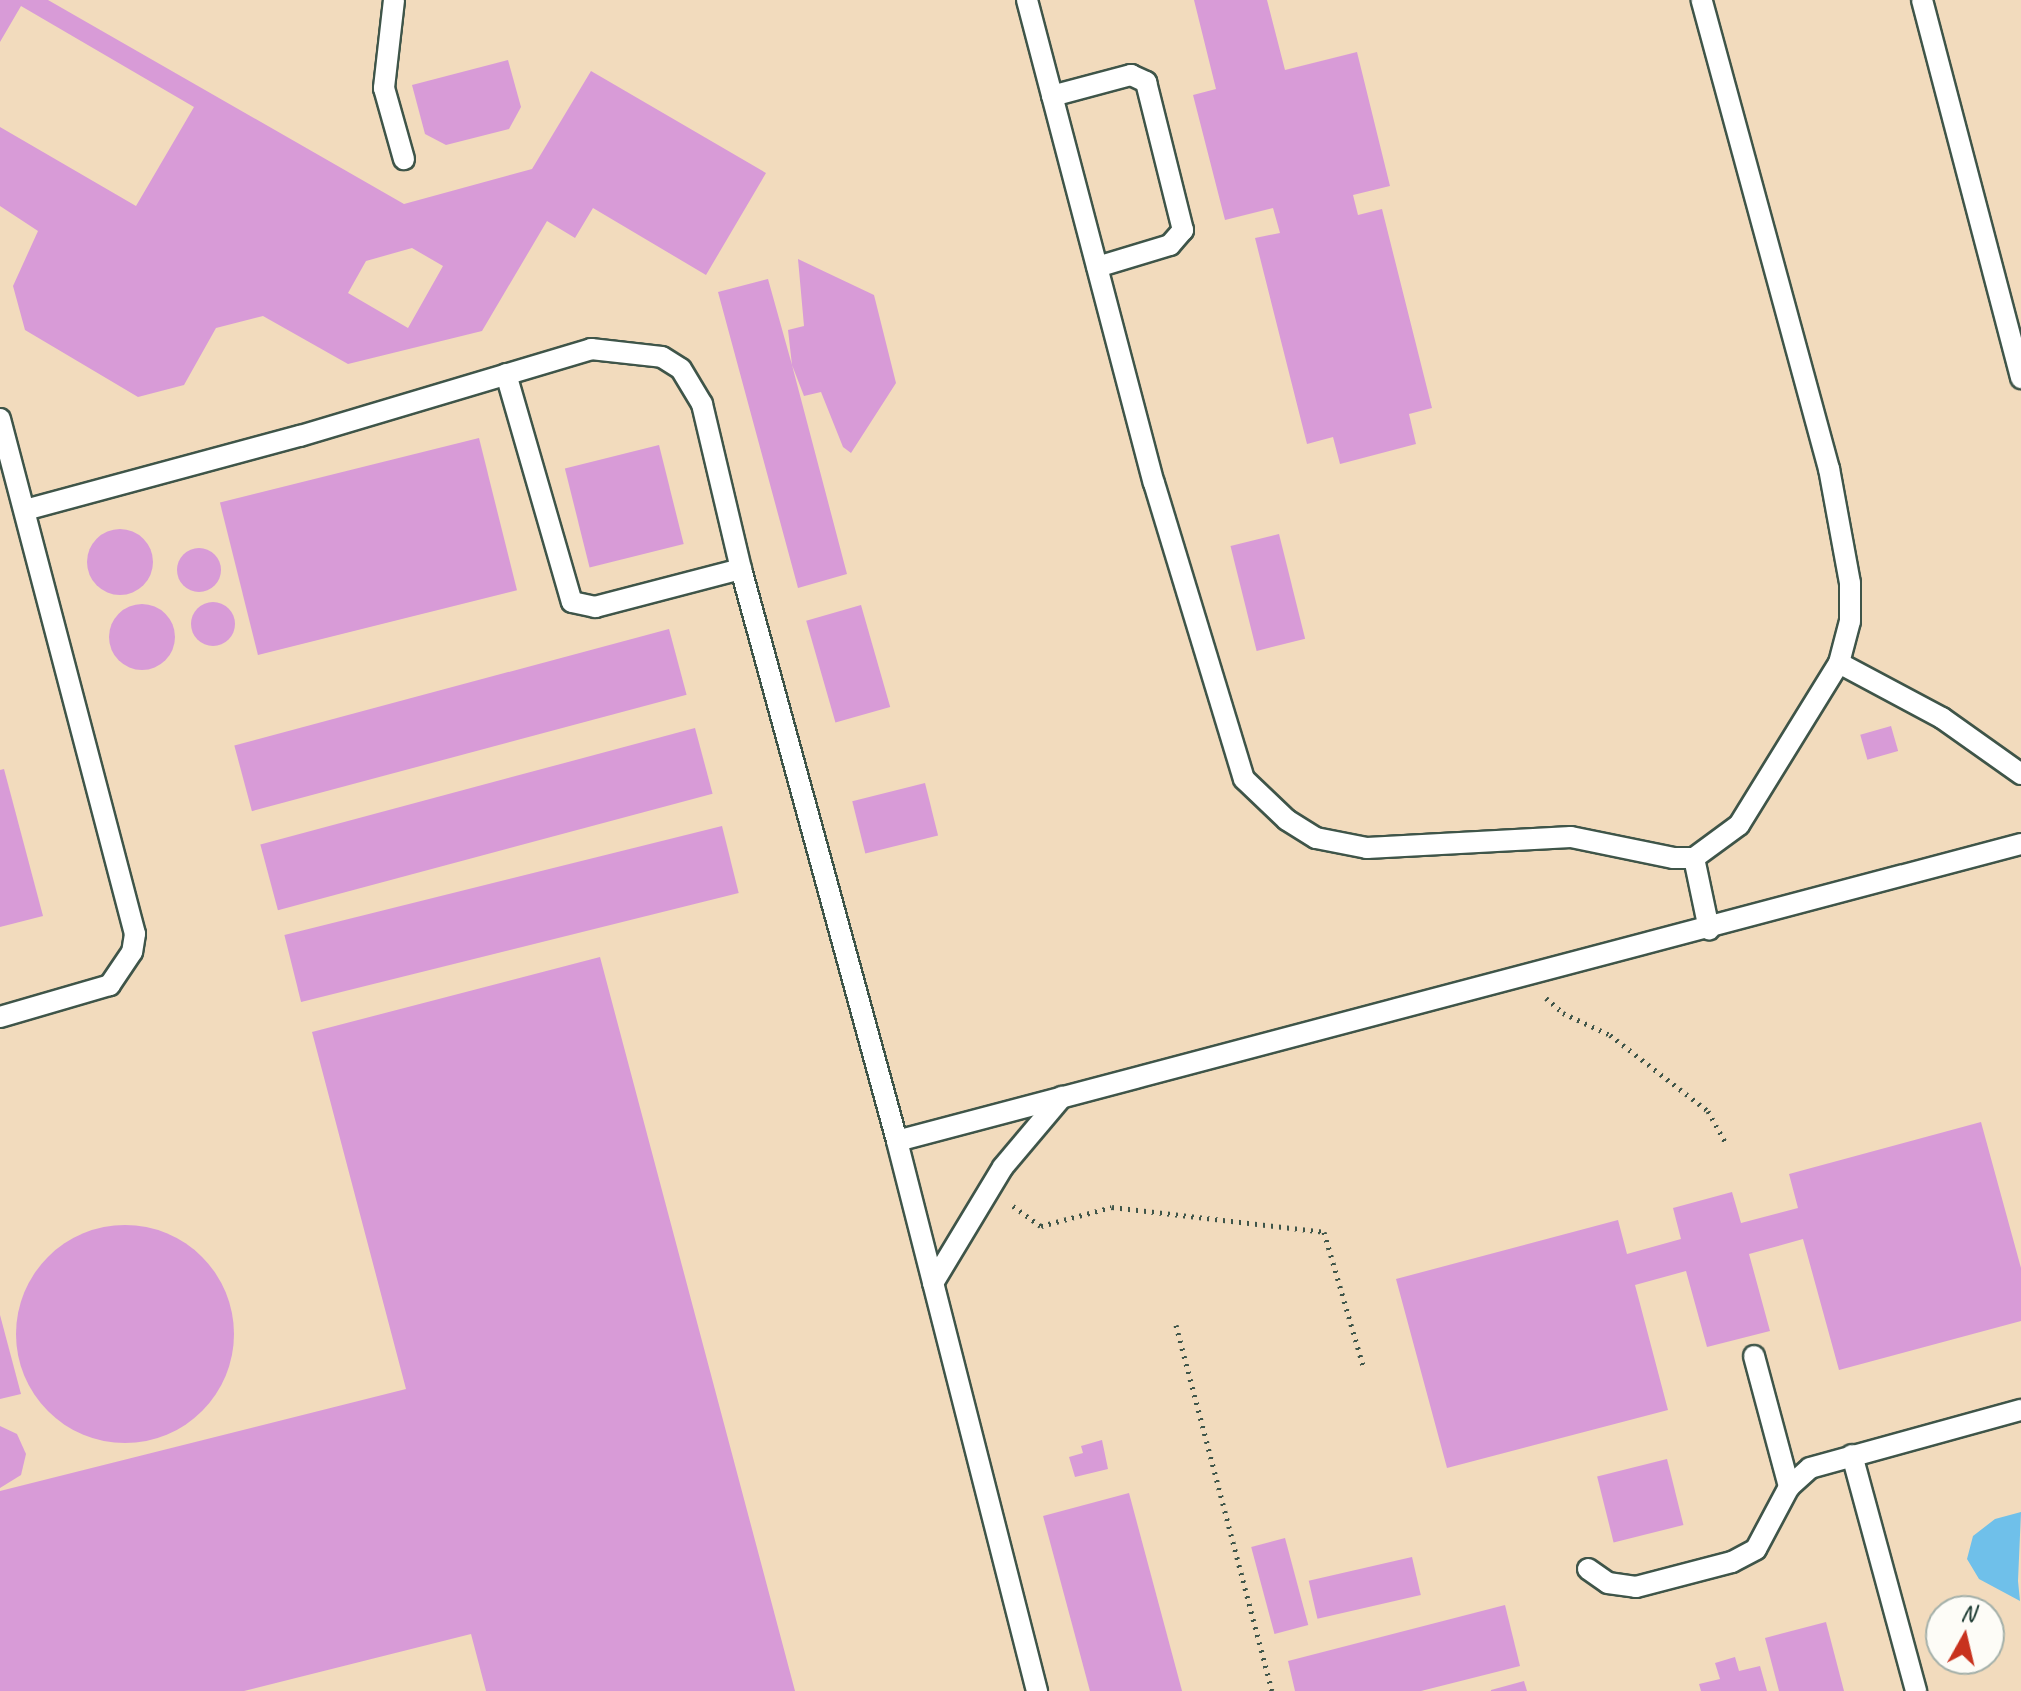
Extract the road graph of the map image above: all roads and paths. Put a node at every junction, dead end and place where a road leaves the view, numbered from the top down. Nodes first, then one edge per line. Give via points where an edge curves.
1 (394, 0) edge
2 (1027, 0) edge
3 (1702, 0) edge
4 (1922, 0) edge
5 (1052, 96) junction
6 (404, 159) dead end
7 (1097, 267) junction
8 (506, 374) junction
9 (2021, 378) edge
10 (0, 419) edge
11 (25, 510) junction
12 (741, 569) junction
13 (1839, 663) junction
14 (2021, 774) edge
15 (2021, 844) edge
16 (1694, 858) junction
17 (1709, 929) junction
18 (1563, 1013) dead end
19 (0, 1017) edge
20 (1062, 1097) junction
21 (897, 1141) junction
22 (1726, 1143) dead end
23 (989, 1189) junction
24 (933, 1283) junction
25 (1176, 1325) dead end
26 (1754, 1356) dead end
27 (1364, 1369) dead end
28 (2021, 1410) edge
29 (1852, 1455) junction
30 (1789, 1487) junction
31 (1588, 1569) dead end
32 (1037, 1691) edge
33 (1272, 1691) edge
34 (1916, 1691) edge

1 - 6 lane via 384,88
2 - 5 lane
3 - 13 lane via 1829,469 1850,583 1850,621
4 - 9 lane
5 - 7 lane
5 - 7 lane via 1131,75 1146,82 1183,230 1170,245
7 - 16 lane via 1154,483 1240,764 1260,798 1316,838 1367,848 1571,837
8 - 11 lane
8 - 12 lane via 591,349 662,357 681,369 702,404
8 - 12 lane via 572,602 595,607
10 - 11 lane
11 - 19 lane via 135,934 132,952 110,985
12 - 21 lane
13 - 14 lane via 1942,718
13 - 16 lane via 1739,825
15 - 17 lane
16 - 17 lane
17 - 20 lane
18 - 22 path via 1610,1035 1708,1111
20 - 21 lane
20 - 23 lane
21 - 24 lane
23 - 24 lane
23 - 27 path via 1041,1226 1112,1207 1324,1232
24 - 32 lane
25 - 33 path
26 - 30 lane
28 - 29 lane
29 - 30 lane via 1810,1468
29 - 34 lane
30 - 31 lane via 1756,1549 1732,1562 1636,1587 1608,1583

